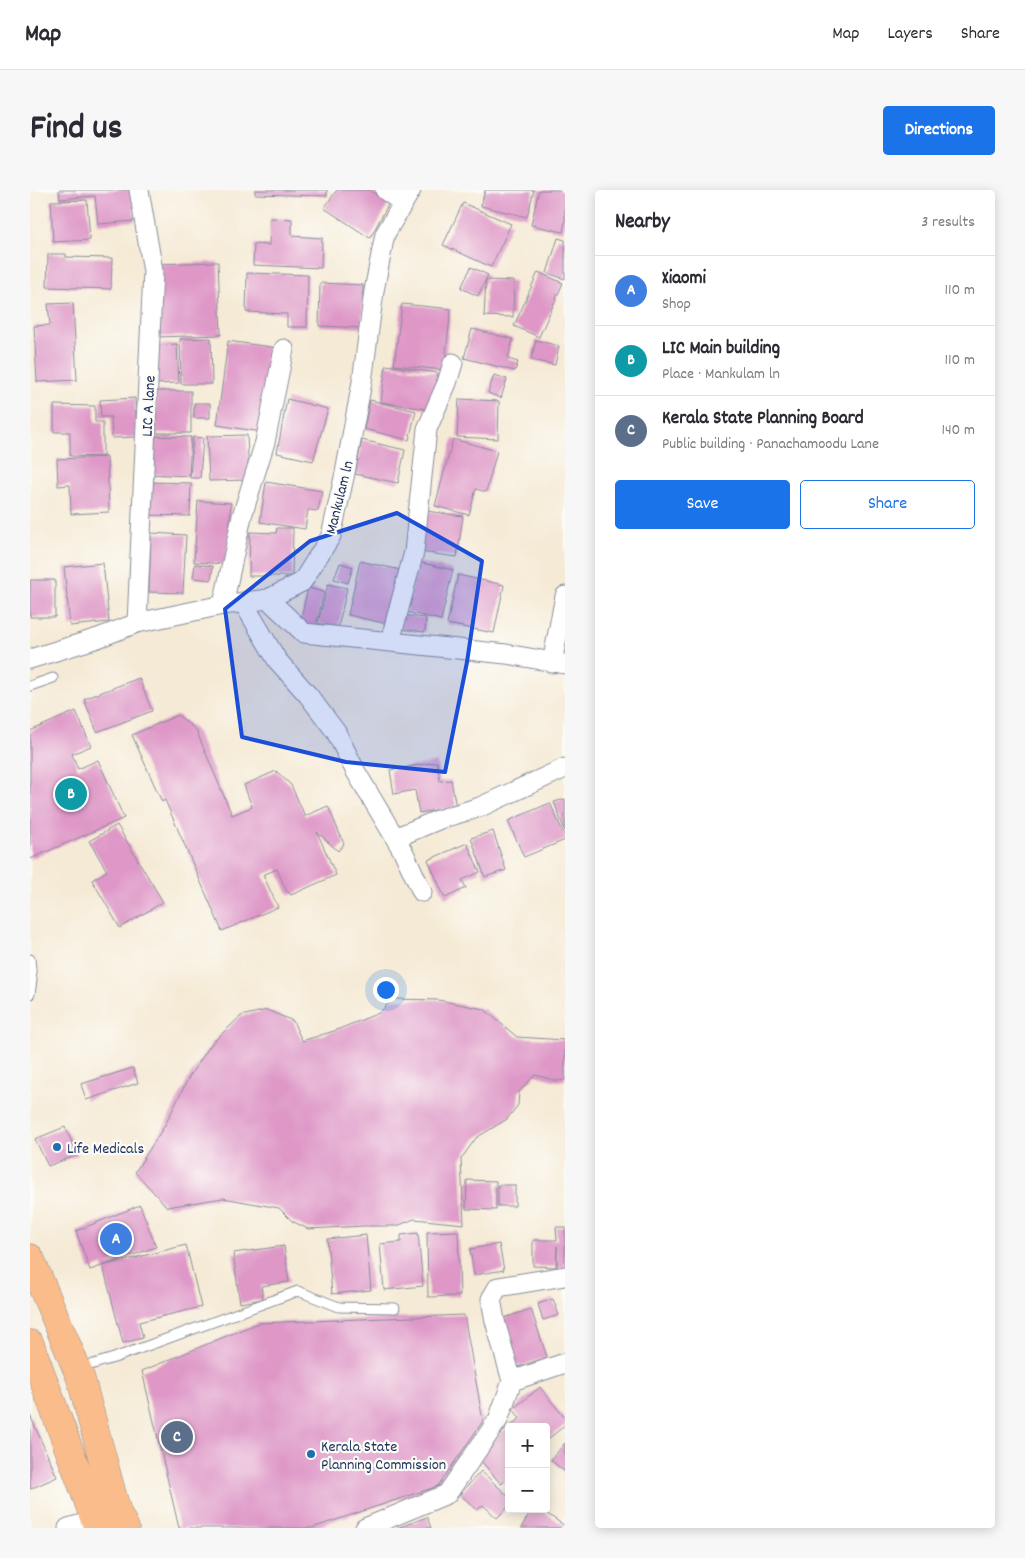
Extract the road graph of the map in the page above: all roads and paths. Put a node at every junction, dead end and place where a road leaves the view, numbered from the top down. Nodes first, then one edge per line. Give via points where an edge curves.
1 (139, 190) edge
2 (385, 190) edge
3 (407, 196) edge
4 (284, 349) dead end
5 (453, 363) dead end
6 (565, 596) edge
7 (268, 599) junction
8 (243, 602) junction
9 (223, 605) junction
10 (136, 623) junction
11 (390, 642) junction
12 (30, 659) edge
13 (558, 663) edge
14 (53, 678) dead end
15 (30, 686) edge
16 (565, 768) edge
17 (395, 838) junction
18 (422, 892) dead end
19 (30, 959) edge
20 (30, 994) edge
21 (30, 1258) edge
22 (565, 1276) edge
23 (395, 1308) dead end
24 (30, 1344) edge
25 (565, 1363) edge
26 (77, 1369) junction
27 (512, 1381) junction
28 (109, 1522) edge
29 (68, 1528) edge
30 (365, 1528) edge

1 - 10 street, LIC A lane via 153,271
2 - 3 street
3 - 7 street, Mankulam ln via 386,234 374,291 362,382 331,536 302,582
4 - 9 street via 265,442 242,516
5 - 11 street via 427,429 414,552
6 - 13 street
7 - 8 street, Mankulam ln
7 - 11 street via 304,633
8 - 9 street, Mankulam ln
8 - 17 street via 277,660 336,732
9 - 10 street, Mankulam ln
10 - 12 street, Mankulam ln
11 - 13 street
14 - 15 lane
16 - 17 street via 480,807
17 - 18 street
19 - 20 lane
21 - 26 main road
22 - 27 street via 498,1287 491,1300
23 - 26 lane via 339,1308 298,1291
24 - 28 main road
25 - 27 street
26 - 28 main road
27 - 30 street via 498,1420 447,1494
28 - 29 street

